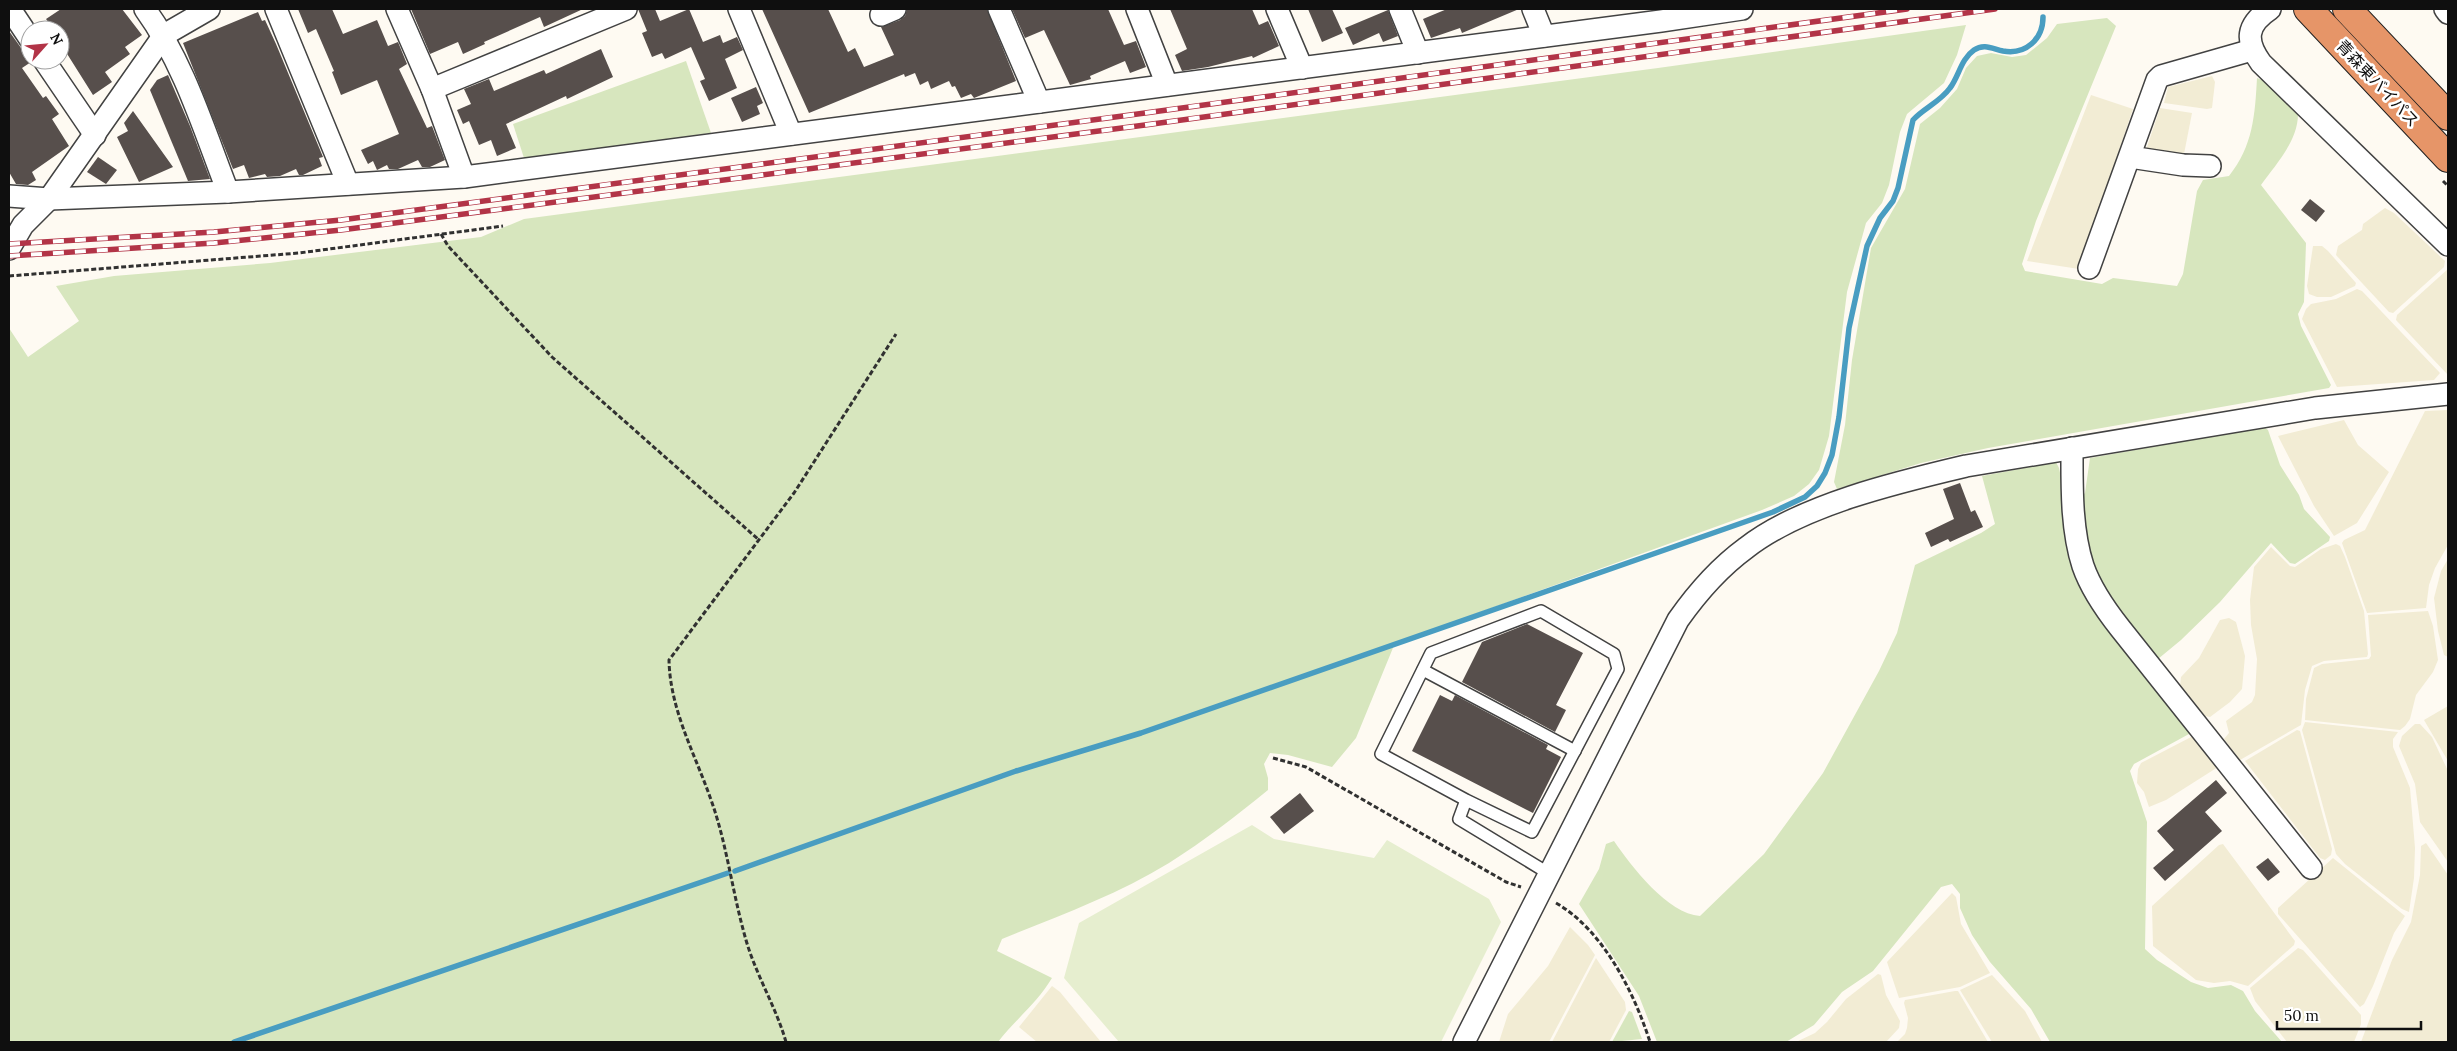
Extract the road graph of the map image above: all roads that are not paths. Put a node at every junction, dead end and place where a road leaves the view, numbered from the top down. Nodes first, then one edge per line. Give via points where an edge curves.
1 (10, 9) edge
2 (144, 9) edge
3 (209, 9) edge
4 (276, 9) edge
5 (397, 9) edge
6 (626, 9) edge
7 (738, 9) edge
8 (999, 9) edge
9 (1137, 9) edge
10 (1277, 9) edge
11 (1400, 9) edge
12 (1533, 9) edge
13 (1742, 9) edge
14 (2270, 9) edge
15 (2308, 9) edge
16 (2348, 9) edge
17 (2445, 9) edge
18 (2448, 13) edge
19 (1660, 15) edge
20 (20, 24) edge
21 (164, 35) junction
22 (1544, 36) junction
23 (2252, 50) junction
24 (1418, 53) junction
25 (1302, 68) junction
26 (51, 70) edge
27 (1167, 85) junction
28 (432, 89) junction
29 (1039, 102) junction
30 (2448, 116) edge
31 (791, 134) junction
32 (95, 135) junction
33 (2130, 157) junction
34 (2448, 158) edge
35 (2210, 166) dead end
36 (464, 178) junction
37 (348, 184) junction
38 (228, 192) junction
39 (9, 196) edge
40 (49, 199) junction
41 (2448, 245) edge
42 (9, 250) edge
43 (2089, 268) dead end
44 (2448, 394) edge
45 (2072, 448) junction
46 (1423, 670) junction
47 (1575, 751) junction
48 (1466, 800) junction
49 (2311, 868) dead end
50 (1548, 873) junction
51 (1464, 1042) edge

1 - 20 street
2 - 21 street
3 - 21 street
4 - 37 street
5 - 28 street
6 - 28 street
7 - 31 street
8 - 29 street
9 - 27 street
10 - 25 street
11 - 24 street
12 - 22 street
13 - 19 street
14 - 23 street via 2252,30
15 - 34 highway, 青森東バイパス
16 - 30 highway, 青森東バイパス
17 - 18 street
19 - 22 street
21 - 32 street
21 - 38 street
22 - 24 street
23 - 33 street via 2161,76
23 - 41 street via 2268,70
24 - 25 street
25 - 27 street
26 - 32 street
27 - 29 street
28 - 36 street
29 - 31 street
31 - 36 street
32 - 40 street
33 - 35 street
33 - 43 street
36 - 37 street
37 - 38 street
38 - 40 street
39 - 40 street
40 - 42 street via 24,225
44 - 45 street via 2315,408
45 - 49 street via 2072,489 2078,542 2082,564 2098,596
45 - 50 street via 1966,466 1904,482 1798,517 1746,547 1709,582 1678,620
46 - 47 lane
46 - 47 lane via 1431,653 1541,611 1614,654 1618,669
46 - 48 lane via 1380,754
47 - 48 lane via 1532,832
48 - 50 lane via 1460,819
50 - 51 street

